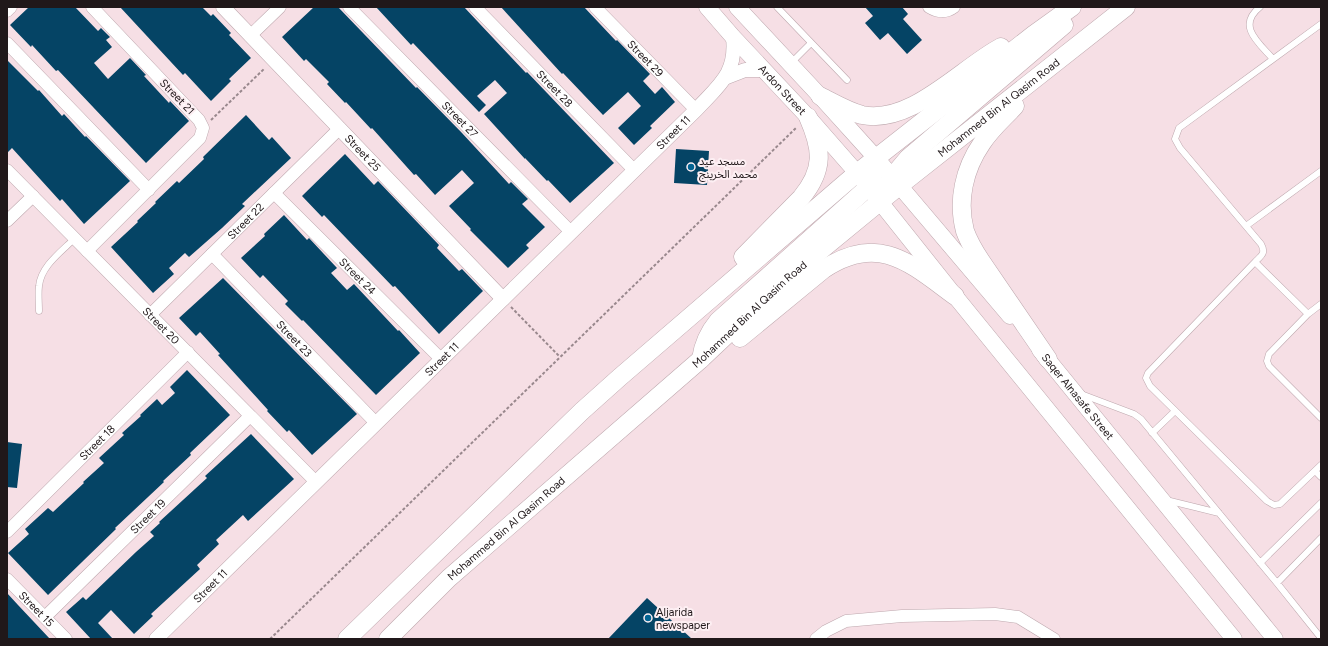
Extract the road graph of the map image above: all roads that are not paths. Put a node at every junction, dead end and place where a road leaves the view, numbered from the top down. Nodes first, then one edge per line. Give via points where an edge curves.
1 (11, 7) edge
2 (92, 7) edge
3 (223, 7) edge
4 (280, 7) edge
5 (349, 7) edge
6 (475, 7) edge
7 (596, 7) edge
8 (707, 7) edge
9 (737, 7) edge
10 (776, 7) edge
11 (929, 7) edge
12 (954, 7) edge
13 (1072, 7) edge
14 (1078, 7) edge
15 (1126, 7) edge
16 (1260, 7) edge
17 (7, 11) edge
18 (1321, 24) edge
19 (1101, 26) junction
20 (1033, 35) junction
21 (250, 36) junction
22 (733, 37) junction
23 (7, 43) edge
24 (811, 43) junction
25 (1273, 59) junction
26 (790, 64) junction
27 (764, 70) junction
28 (726, 77) junction
29 (847, 80) dead end
30 (820, 96) junction
31 (696, 110) junction
32 (808, 117) junction
33 (340, 128) junction
34 (876, 158) junction
35 (7, 170) edge
36 (634, 170) junction
37 (1321, 171) edge
38 (863, 179) junction
39 (896, 182) junction
40 (149, 190) junction
41 (274, 193) junction
42 (33, 196) junction
43 (880, 201) junction
44 (7, 221) edge
45 (1246, 226) junction
46 (571, 232) junction
47 (75, 238) junction
48 (87, 251) junction
49 (212, 254) junction
50 (1256, 262) junction
51 (955, 296) junction
52 (503, 299) junction
53 (1321, 304) edge
54 (39, 311) dead end
55 (1308, 314) junction
56 (150, 315) junction
57 (687, 318) junction
58 (188, 352) junction
59 (441, 359) junction
60 (1048, 359) junction
61 (700, 360) junction
62 (1073, 391) junction
63 (582, 411) junction
64 (1175, 411) junction
65 (250, 416) junction
66 (1321, 418) edge
67 (376, 423) junction
68 (1152, 433) junction
69 (1321, 465) edge
70 (1315, 471) junction
71 (1321, 477) edge
72 (316, 482) junction
73 (1161, 498) junction
74 (1321, 503) edge
75 (1219, 513) junction
76 (7, 532) edge
77 (1321, 538) edge
78 (1260, 563) junction
79 (449, 578) junction
80 (7, 579) edge
81 (1277, 583) junction
82 (45, 617) junction
83 (1053, 638) edge
84 (1321, 638) edge
85 (66, 639) edge
86 (156, 639) edge
87 (347, 639) edge
88 (388, 639) edge
89 (816, 639) edge
90 (1234, 639) edge
91 (1275, 639) edge

1 - 17 street
2 - 40 street, Street 21 via 199,120 203,128 200,138
3 - 21 street, Street 25
4 - 21 street
5 - 46 street, Street 27
6 - 36 street, Street 28
7 - 31 street, Street 29
8 - 22 main road, Ardon Street
9 - 26 main road, Ardon Street
10 - 24 lane
11 - 12 street via 935,12 949,11
13 - 20 main road
14 - 39 main road via 1065,24 902,164
15 - 19 main road, Mohammed Bin Al Qasim Road
16 - 25 lane via 1253,13 1249,27
18 - 25 lane
19 - 39 main road, Mohammed Bin Al Qasim Road
19 - 60 main road via 1072,57 1016,105 982,142 970,165 961,202 962,216 971,245
20 - 30 main road via 997,49 919,102 898,113 863,115
20 - 34 main road
21 - 33 street, Street 25
22 - 27 main road, Ardon Street
22 - 28 street, Street 11 via 734,58
23 - 40 street
24 - 26 lane
24 - 29 lane
25 - 45 lane via 1179,128 1175,139
26 - 30 main road, Ardon Street
27 - 28 street, Street 11 via 745,70
27 - 32 main road, Ardon Street
28 - 31 street, Street 11
30 - 34 main road, Ardon Street
31 - 36 street, Street 11
32 - 38 main road, Ardon Street
32 - 57 main road via 816,134 819,157 816,174 808,189 708,292
33 - 41 street, Street 22
33 - 52 street, Street 25
34 - 38 main road via 873,178
34 - 39 main road, Saqer Alnasafe Street
35 - 42 street, Street 20
36 - 46 street, Street 11
37 - 45 lane
38 - 43 main road
38 - 57 main road
38 - 61 main road via 718,321 707,336
39 - 43 main road
39 - 60 main road, Saqer Alnasafe Street
40 - 48 street
41 - 49 street, Street 22
41 - 59 street, Street 24
42 - 44 street
42 - 47 street, Street 20
43 - 51 main road
43 - 61 main road, Mohammed Bin Al Qasim Road via 787,278
45 - 50 lane via 1264,249
46 - 52 street, Street 11
47 - 48 street, Street 20
47 - 54 lane via 42,274 39,285
48 - 56 street, Street 20
49 - 56 street, Street 22
49 - 67 street, Street 23
50 - 55 lane
50 - 64 lane via 1148,373 1146,378 1150,386
51 - 61 main road via 907,262 894,257 879,253 850,256 824,269 725,349
51 - 90 main road
52 - 59 street, Street 11
53 - 55 lane
55 - 66 lane via 1269,354 1267,361
56 - 58 street, Street 20
57 - 63 main road
58 - 65 street, Street 20
58 - 76 street, Street 18
59 - 67 street, Street 11
60 - 62 main road, Saqer Alnasafe Street
61 - 79 main road, Mohammed Bin Al Qasim Road
62 - 68 lane via 1134,414
62 - 73 main road, Saqer Alnasafe Street
63 - 79 main road via 557,449 432,564 433,576
63 - 87 main road
64 - 68 lane
64 - 70 lane via 1274,505 1280,504
65 - 72 street, Street 20
65 - 82 street, Street 19
67 - 72 street, Street 11
68 - 75 lane
69 - 70 lane
70 - 71 lane
72 - 86 street, Street 11
73 - 75 lane
73 - 91 main road, Saqer Alnasafe Street
74 - 78 lane
75 - 78 lane
77 - 81 lane
78 - 81 lane
79 - 88 main road, Mohammed Bin Al Qasim Road
80 - 82 street, Street 15
81 - 84 lane
82 - 85 street, Street 15
83 - 89 street via 1018,617 995,614 902,616 846,621

